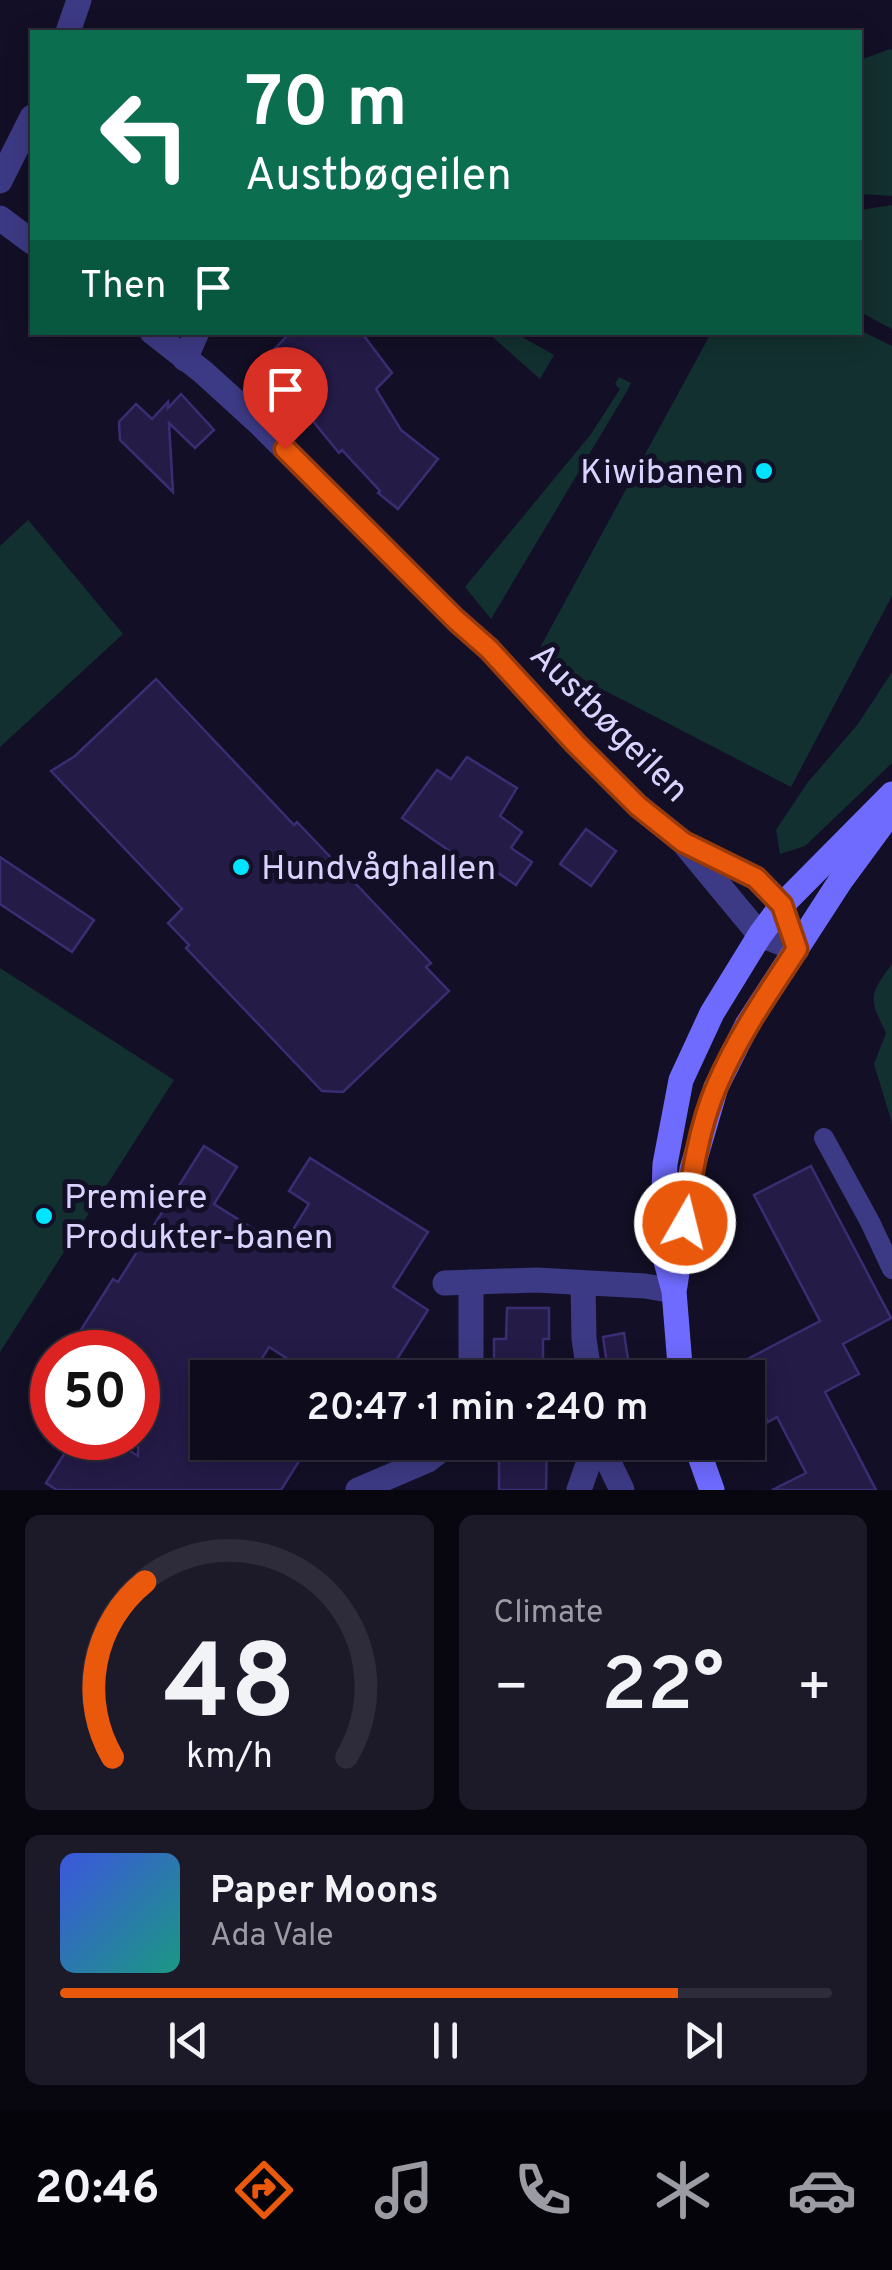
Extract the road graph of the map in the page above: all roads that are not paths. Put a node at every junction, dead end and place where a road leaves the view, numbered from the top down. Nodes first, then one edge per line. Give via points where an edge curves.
1 (79, 0) edge
2 (69, 30) edge
3 (30, 121) edge
4 (0, 181) edge
5 (0, 218) edge
6 (30, 240) edge
7 (156, 335) edge
8 (197, 335) edge
9 (185, 359) junction
10 (892, 794) edge
11 (892, 810) edge
12 (683, 842) junction
13 (782, 905) junction
14 (760, 935) junction
15 (797, 949) junction
16 (824, 1138) dead end
17 (892, 1269) edge
18 (582, 1283) junction
19 (674, 1291) junction
20 (468, 1360) edge
21 (587, 1360) edge
22 (680, 1360) edge
23 (428, 1460) edge
24 (590, 1460) edge
25 (607, 1460) edge
26 (701, 1460) edge
27 (358, 1490) edge
28 (580, 1490) edge
29 (622, 1490) edge
30 (712, 1490) edge

1 - 2 street
3 - 4 street
5 - 6 street
7 - 9 street, Austbøgeilen
8 - 9 street
9 - 12 street, Austbøgeilen via 259,423 638,806
10 - 13 main road
11 - 15 main road
12 - 13 street, Austbøgeilen via 756,878
12 - 14 street, Austbøgeilen
13 - 14 main road
13 - 15 street
14 - 15 street, Austbøgeilen
14 - 19 main road via 712,1012 681,1080 664,1164 662,1246
15 - 19 main road via 716,1087 692,1169
16 - 17 street
18 - 19 street
18 - 20 street via 458,1283
18 - 21 street
19 - 22 main road
23 - 27 street
24 - 28 street
25 - 29 street
26 - 30 main road

